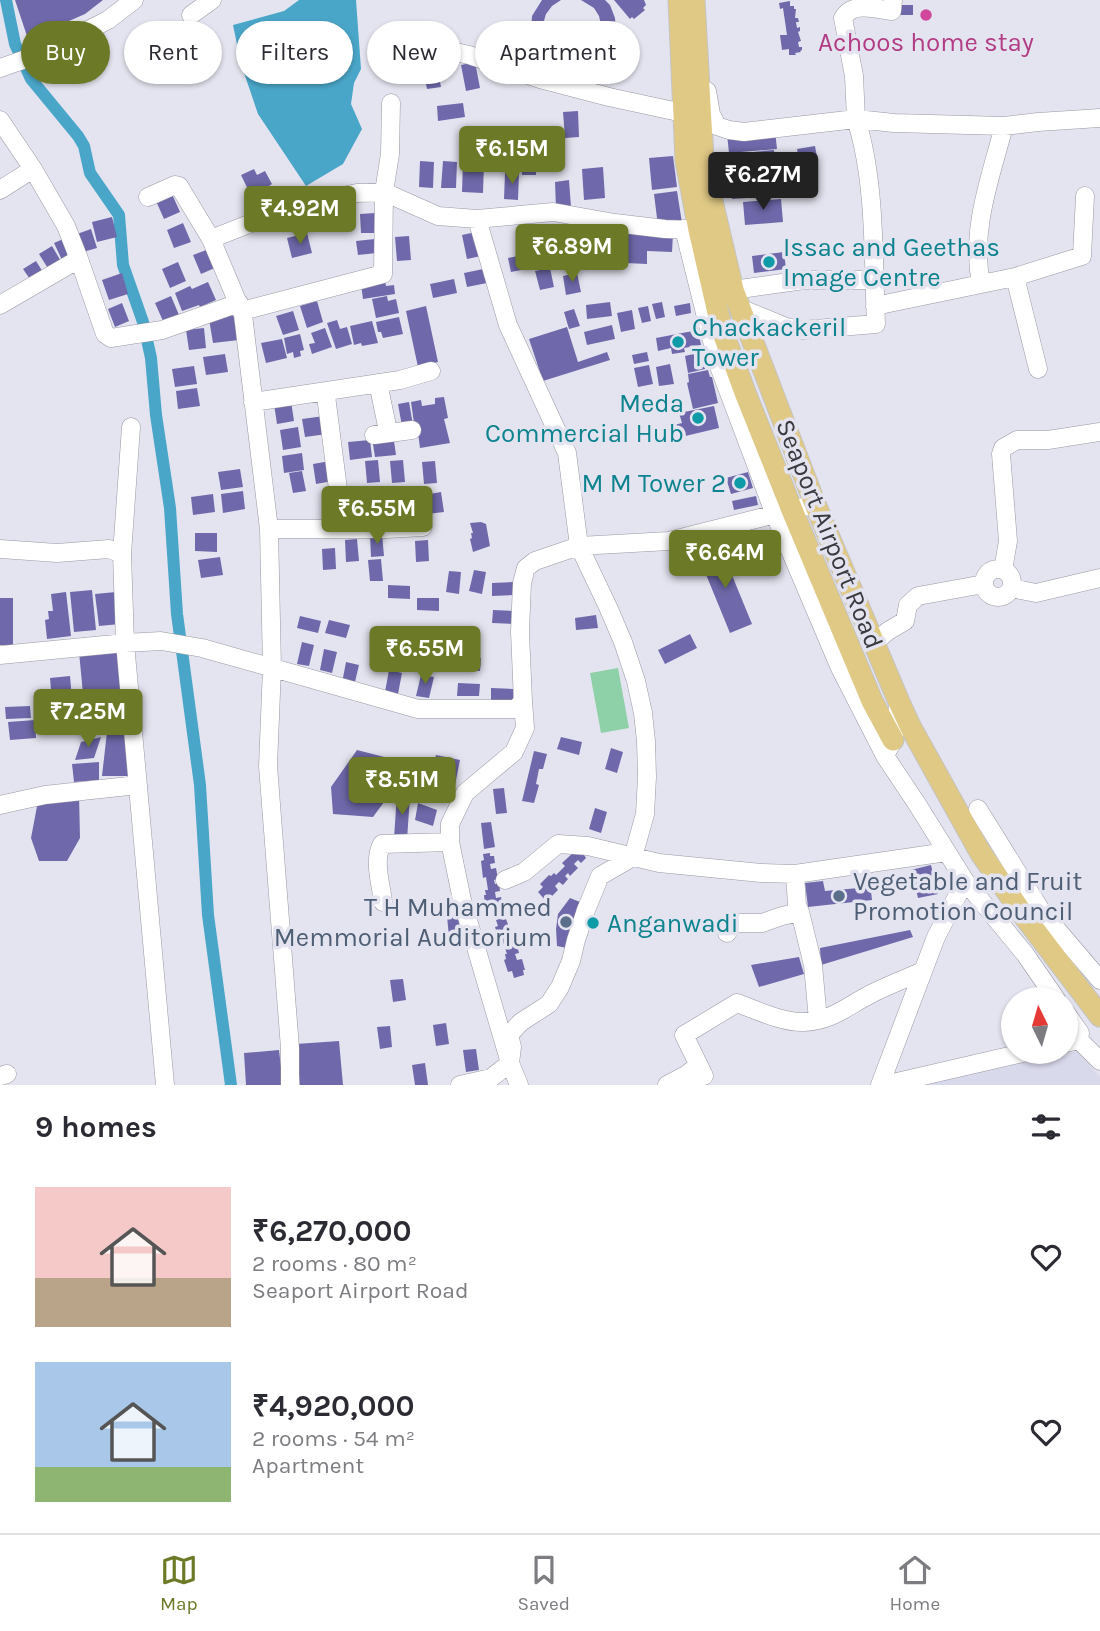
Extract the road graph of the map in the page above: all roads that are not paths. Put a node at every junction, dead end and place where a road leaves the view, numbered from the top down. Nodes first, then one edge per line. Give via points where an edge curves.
1 (134, 0) edge
2 (212, 0) edge
3 (679, 0) edge
4 (694, 0) edge
5 (893, 0) edge
6 (191, 15) dead end
7 (461, 53) edge
8 (698, 61) junction
9 (5, 66) edge
10 (391, 103) dead end
11 (691, 113) junction
12 (1100, 118) edge
13 (856, 119) junction
14 (0, 120) edge
15 (1004, 126) junction
16 (33, 169) junction
17 (0, 190) edge
18 (384, 192) junction
19 (1085, 196) dead end
20 (148, 197) dead end
21 (477, 219) junction
22 (691, 230) junction
23 (211, 240) junction
24 (79, 259) junction
25 (1015, 276) junction
26 (874, 280) junction
27 (981, 283) junction
28 (737, 299) junction
29 (0, 305) edge
30 (875, 306) junction
31 (240, 307) junction
32 (1038, 369) dead end
33 (431, 371) dead end
34 (379, 383) junction
35 (319, 392) junction
36 (253, 402) junction
37 (131, 427) dead end
38 (412, 429) dead end
39 (1100, 432) edge
40 (815, 504) junction
41 (783, 512) junction
42 (423, 527) dead end
43 (342, 528) junction
44 (269, 529) junction
45 (579, 546) junction
46 (0, 550) edge
47 (122, 554) junction
48 (1003, 570) junction
49 (1100, 578) edge
50 (984, 583) junction
51 (1011, 588) junction
52 (125, 643) junction
53 (874, 643) junction
54 (0, 655) edge
55 (272, 668) junction
56 (523, 701) junction
57 (899, 702) junction
58 (889, 748) junction
59 (138, 785) junction
60 (0, 805) edge
61 (978, 808) dead end
62 (450, 842) junction
63 (947, 852) junction
64 (633, 857) junction
65 (795, 874) junction
66 (505, 880) dead end
67 (965, 881) junction
68 (383, 902) dead end
69 (800, 912) junction
70 (727, 933) dead end
71 (923, 971) junction
72 (1100, 980) edge
73 (1048, 987) edge
74 (1100, 1016) edge
75 (818, 1020) junction
76 (1078, 1045) edge
77 (1001, 1058) edge
78 (1100, 1061) edge
79 (510, 1063) junction
80 (700, 1081) edge
81 (165, 1085) edge
82 (290, 1085) edge
83 (460, 1085) edge
84 (519, 1085) edge
85 (667, 1085) edge
86 (882, 1085) edge

1 - 9 street via 108,20 43,53
2 - 6 street
3 - 11 main road, Seaport Airport Road
4 - 8 main road, Seaport Airport Road
5 - 13 street via 892,11 858,7 843,18 854,76
7 - 11 street via 540,79
8 - 11 main road, Seaport Airport Road via 700,91
8 - 13 street via 717,126 744,131
10 - 18 street
11 - 22 main road, Seaport Airport Road via 686,161
11 - 28 main road, Seaport Airport Road
12 - 15 street
13 - 15 street
13 - 26 street via 871,201
14 - 16 street
15 - 27 street via 979,225
16 - 17 street
16 - 24 street
18 - 21 street via 438,216
18 - 23 street via 289,208
18 - 31 street via 383,274
19 - 25 street via 1082,257
20 - 23 street via 179,186
21 - 22 street via 554,212
21 - 45 street via 508,324 567,453
22 - 41 main road, Seaport Airport Road
23 - 31 street
24 - 29 street
24 - 31 street via 104,334 111,338 162,330
25 - 27 street
25 - 32 street
26 - 28 street via 804,280
26 - 30 street
27 - 30 street
28 - 30 street via 786,327 803,330 876,324
28 - 40 main road, Seaport Airport Road
31 - 36 street
33 - 34 street
34 - 35 street
34 - 38 street via 387,426 382,434
35 - 36 street
35 - 43 street via 326,396
36 - 44 street
37 - 47 street
39 - 48 street via 1017,440 1003,448 1008,541
40 - 41 street
40 - 53 main road, Seaport Airport Road
41 - 45 street via 669,541
41 - 58 main road, Seaport Airport Road via 872,701
42 - 43 street
43 - 44 street
44 - 55 street
45 - 56 street via 526,568 520,632
45 - 64 street via 623,642 643,713 645,814
46 - 47 street via 57,553 108,549
47 - 52 street
48 - 50 street via 990,572
48 - 51 street via 1009,574
49 - 51 street via 1036,593
50 - 51 street via 986,591 999,597
50 - 53 street via 918,596 908,605 905,621
52 - 54 street
52 - 55 street via 162,641
52 - 59 street
53 - 57 main road, Seaport Airport Road
55 - 56 street via 418,709 516,709
55 - 82 street via 268,766
56 - 62 street via 524,728 514,752 465,793 450,824
57 - 58 street
57 - 74 main road, Seaport Airport Road via 980,852
58 - 63 street
59 - 60 street
59 - 81 street
61 - 72 street via 1042,912
62 - 68 street via 383,844 378,859
62 - 79 street
63 - 65 street
63 - 67 street
64 - 65 street
64 - 66 street via 558,844 524,872
64 - 79 street via 600,876 560,987 549,1003 509,1035
65 - 69 street
67 - 71 street
67 - 73 street
69 - 70 street via 762,923 734,923
69 - 75 street via 813,965
71 - 75 street
71 - 86 street
75 - 80 street via 770,1016 737,1003 684,1035
76 - 78 street
77 - 86 street
79 - 83 street via 491,1078
79 - 84 street
80 - 85 street via 691,1071

